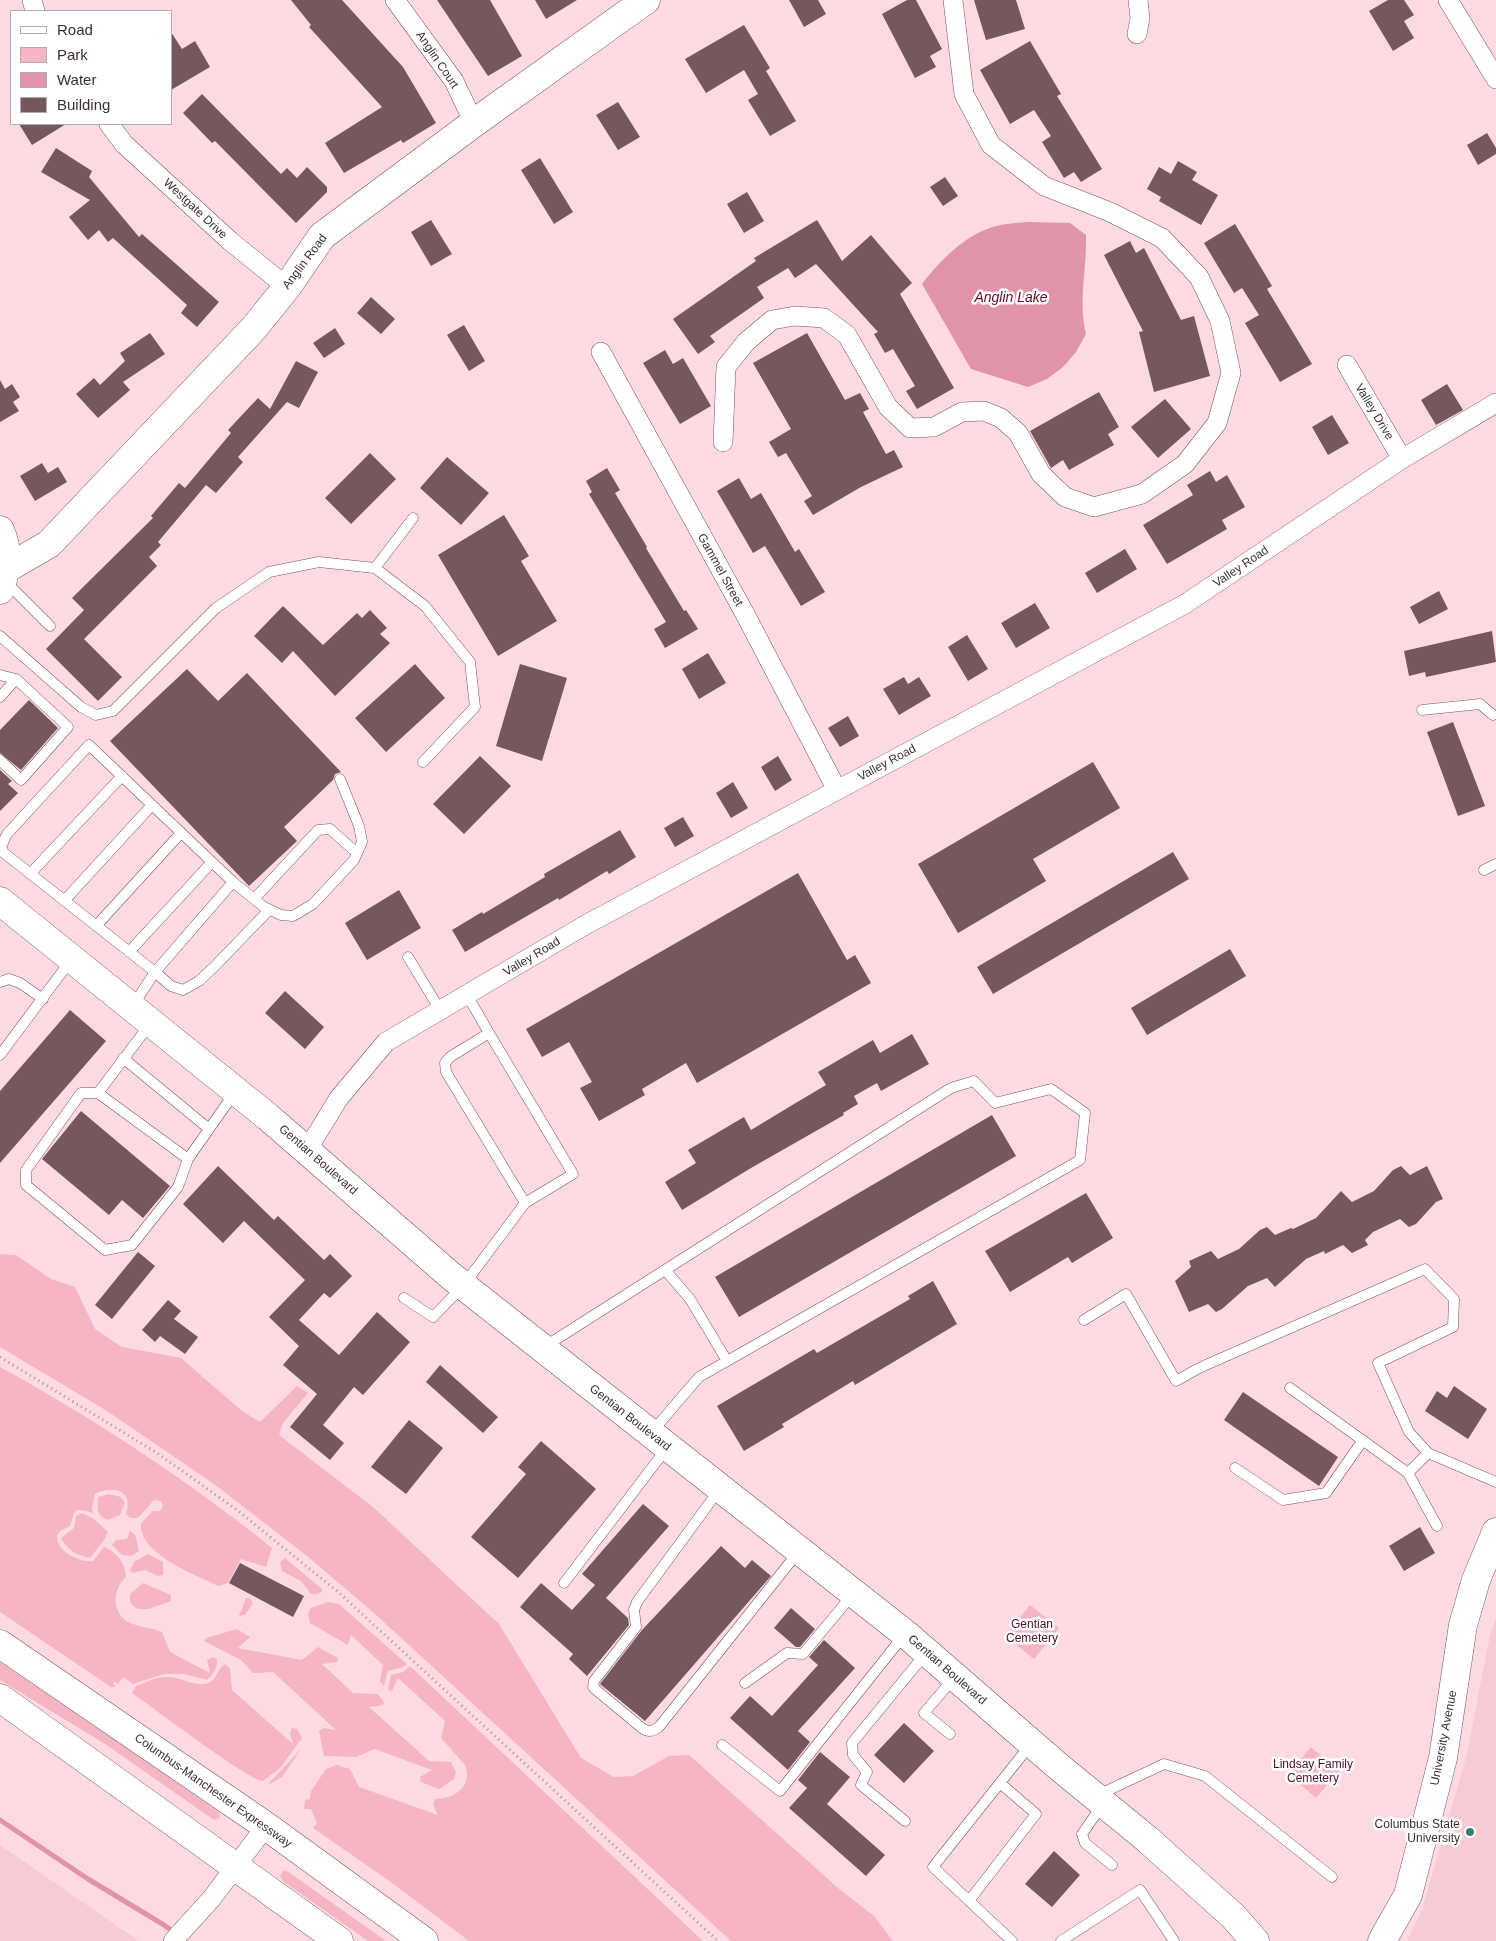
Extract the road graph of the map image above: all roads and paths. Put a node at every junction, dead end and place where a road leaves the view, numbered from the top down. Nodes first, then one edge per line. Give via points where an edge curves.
1 (395, 0) edge
2 (953, 0) edge
3 (1138, 0) edge
4 (1448, 0) edge
5 (641, 1) edge
6 (1137, 34) dead end
7 (1496, 79) edge
8 (474, 123) junction
9 (110, 125) edge
10 (287, 287) junction
11 (601, 352) dead end
12 (1347, 365) dead end
13 (1496, 403) edge
14 (723, 442) dead end
15 (1402, 459) junction
16 (413, 518) dead end
17 (0, 530) edge
18 (375, 568) junction
19 (3, 580) edge
20 (50, 626) dead end
21 (0, 636) edge
22 (0, 675) edge
23 (16, 679) junction
24 (0, 696) edge
25 (1422, 710) dead end
26 (1495, 717) edge
27 (0, 760) edge
28 (423, 762) dead end
29 (122, 776) junction
30 (340, 779) dead end
31 (837, 790) junction
32 (152, 805) junction
33 (182, 833) junction
34 (357, 853) junction
35 (212, 862) junction
36 (1496, 864) edge
37 (1484, 870) dead end
38 (30, 874) junction
39 (233, 882) junction
40 (254, 899) junction
41 (0, 901) edge
42 (64, 901) junction
43 (269, 910) junction
44 (96, 926) junction
45 (129, 952) junction
46 (408, 957) dead end
47 (72, 959) junction
48 (155, 972) junction
49 (0, 982) edge
50 (467, 995) junction
51 (42, 999) junction
52 (440, 1010) junction
53 (141, 1016) junction
54 (489, 1033) junction
55 (0, 1055) edge
56 (123, 1058) junction
57 (236, 1091) junction
58 (98, 1092) junction
59 (209, 1129) junction
60 (308, 1150) junction
61 (188, 1159) junction
62 (525, 1203) junction
63 (665, 1270) junction
64 (463, 1286) junction
65 (404, 1298) dead end
66 (1084, 1320) dead end
67 (542, 1348) junction
68 (0, 1356) edge
69 (727, 1361) junction
70 (1290, 1388) dead end
71 (1363, 1440) junction
72 (659, 1441) junction
73 (1428, 1453) junction
74 (1235, 1468) dead end
75 (1408, 1473) junction
76 (1496, 1482) edge
77 (720, 1489) junction
78 (1437, 1526) dead end
79 (1496, 1532) edge
80 (799, 1551) junction
81 (564, 1583) dead end
82 (854, 1594) junction
83 (905, 1634) junction
84 (0, 1644) edge
85 (927, 1652) junction
86 (955, 1677) junction
87 (745, 1683) dead end
88 (0, 1698) edge
89 (950, 1734) dead end
90 (1032, 1743) junction
91 (722, 1745) dead end
92 (1000, 1783) junction
93 (1100, 1800) junction
94 (905, 1821) dead end
95 (266, 1826) junction
96 (1112, 1865) dead end
97 (235, 1867) junction
98 (1332, 1877) dead end
99 (969, 1901) junction
100 (172, 1941) edge
101 (338, 1941) edge
102 (424, 1941) edge
103 (718, 1941) edge
104 (1012, 1941) edge
105 (1060, 1941) edge
106 (1174, 1941) edge
107 (1255, 1941) edge
108 (1382, 1941) edge

1 - 8 street, Anglin Court via 454,81
2 - 14 street via 964,94 991,145 1044,186 1110,212 1162,238 1199,277 1220,321 1232,373 1218,423 1185,464 1142,494 1094,506 1065,497 1041,474 1018,433 1001,418 984,411 962,412 934,427 910,428 888,408 848,335 824,318 795,316 772,320 746,342 726,367
3 - 6 street via 1140,18
4 - 7 street
5 - 8 main road, Anglin Road
8 - 10 main road, Anglin Road via 322,236
9 - 10 street, Westgate Drive via 124,144 230,241
10 - 19 main road, Anglin Road via 254,328 49,544
11 - 31 street, Gammel Street
12 - 15 street, Valley Drive
13 - 15 street, Valley Road
15 - 31 street, Valley Road via 1186,604
16 - 18 lane
17 - 19 main road via 6,544
18 - 21 lane via 319,562 268,572 216,608 113,711 96,715 81,707
18 - 28 lane via 425,606 470,662 475,706
19 - 20 lane
22 - 23 lane
23 - 24 lane
23 - 27 lane via 68,727 21,780
25 - 26 lane via 1480,704
29 - 32 lane
29 - 38 lane
29 - 38 lane via 89,744 7,834 1,847 4,854
30 - 34 lane via 359,826 362,842
31 - 50 street, Valley Road via 587,924
32 - 33 lane
32 - 42 lane
33 - 35 lane
33 - 44 lane
34 - 40 lane via 330,829 318,830
34 - 43 lane via 313,904 293,916
35 - 39 lane
35 - 45 lane
36 - 37 lane
38 - 42 lane
39 - 40 lane
39 - 48 lane
40 - 43 lane
41 - 47 main road, Gentian Boulevard
42 - 44 lane
43 - 48 lane via 215,966 183,990 171,986
44 - 45 lane
45 - 48 lane
46 - 52 lane
47 - 51 lane
47 - 53 main road, Gentian Boulevard
48 - 53 lane
49 - 51 lane via 9,979 20,983
50 - 52 street, Valley Road
50 - 54 lane
51 - 55 lane
52 - 60 street, Valley Road via 386,1042 340,1098
53 - 56 lane
53 - 57 main road, Gentian Boulevard
54 - 62 lane via 450,1057 445,1063 446,1072
54 - 62 lane via 573,1174
56 - 58 lane
56 - 59 lane
57 - 59 lane
57 - 60 main road, Gentian Boulevard
58 - 61 lane
58 - 61 lane via 81,1094 26,1170 26,1185 104,1250 132,1245 178,1187
59 - 61 lane
60 - 64 main road, Gentian Boulevard
62 - 64 lane
63 - 67 lane
63 - 69 lane via 690,1299
63 - 69 lane via 951,1088 974,1081 995,1103 1051,1089 1085,1113 1080,1160
64 - 65 lane via 433,1317
64 - 67 main road, Gentian Boulevard
66 - 73 lane via 1126,1294 1176,1381 1425,1269 1454,1299 1453,1327 1378,1363 1409,1432
67 - 72 main road, Gentian Boulevard
68 - 103 path via 157,1453 237,1510 330,1585 422,1666
69 - 72 lane via 699,1377
70 - 71 lane
71 - 74 lane via 1326,1493 1283,1500
71 - 75 lane
72 - 77 main road, Gentian Boulevard
72 - 81 lane
73 - 75 lane
73 - 76 lane
75 - 78 lane
77 - 80 main road, Gentian Boulevard
77 - 80 lane via 637,1602 634,1610 636,1627 594,1681 596,1690 642,1728 653,1731 659,1727
79 - 108 main road, University Avenue via 1476,1580 1463,1625 1442,1758 1408,1895
80 - 82 main road, Gentian Boulevard
82 - 83 main road, Gentian Boulevard
82 - 87 lane via 803,1654 787,1653
83 - 85 main road, Gentian Boulevard
83 - 91 lane via 780,1791
84 - 95 main road, Columbus-Manchester Expressway
85 - 86 main road, Gentian Boulevard
85 - 94 lane via 852,1743 852,1755 867,1772 861,1785
86 - 89 lane via 924,1713
86 - 90 main road, Gentian Boulevard
88 - 97 main road
90 - 92 lane
90 - 93 main road, Gentian Boulevard
92 - 99 lane via 1036,1814
92 - 99 lane via 932,1867
93 - 96 lane via 1082,1834 1085,1843
93 - 98 lane via 1164,1764 1205,1776
93 - 107 main road, Gentian Boulevard via 1226,1910
95 - 97 street
95 - 102 main road, Columbus-Manchester Expressway
97 - 100 street
97 - 101 main road
99 - 104 lane
105 - 106 lane via 1140,1890

